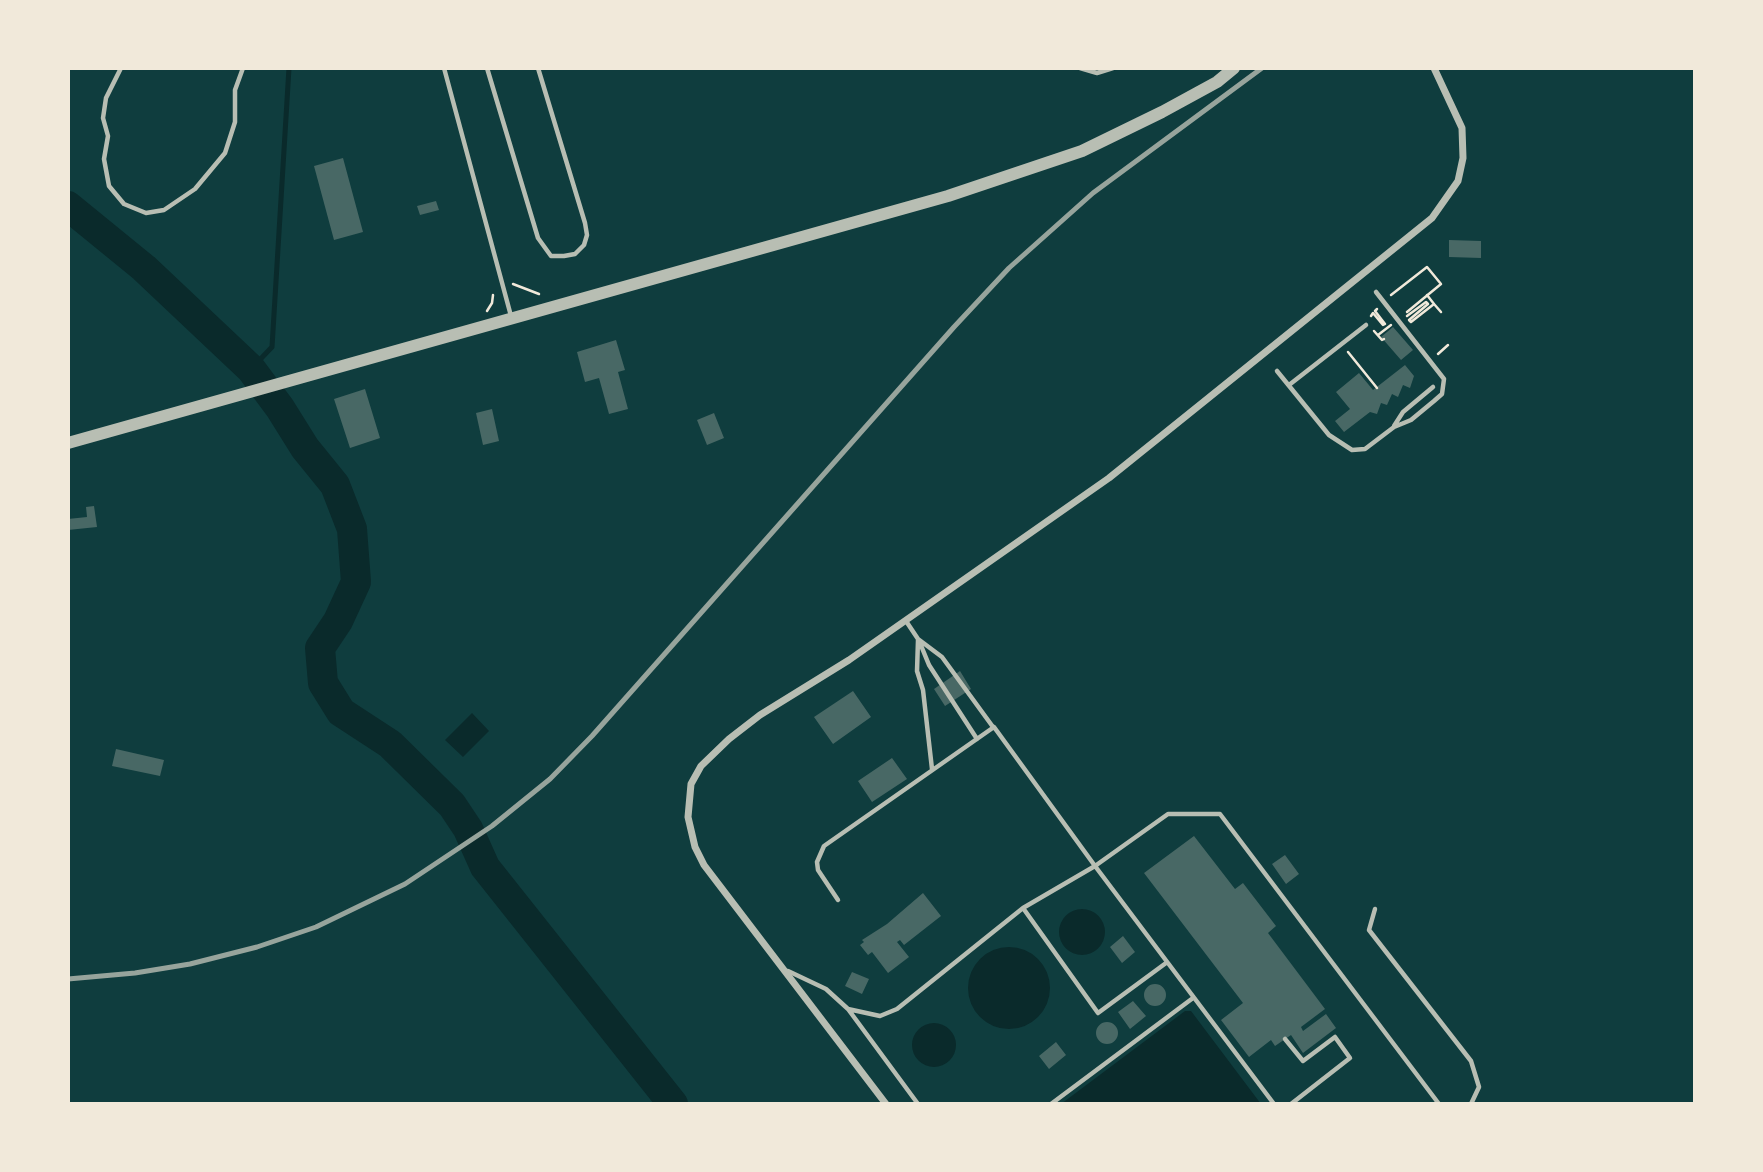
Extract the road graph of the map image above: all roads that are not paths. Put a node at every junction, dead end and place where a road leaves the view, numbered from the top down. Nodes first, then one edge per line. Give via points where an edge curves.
1 (121, 68) edge
2 (243, 68) edge
3 (444, 68) edge
4 (487, 68) edge
5 (538, 68) edge
6 (1080, 68) edge
7 (1113, 68) edge
8 (1234, 68) edge
9 (1434, 68) edge
10 (1376, 292) dead end
11 (512, 320) junction
12 (1366, 325) dead end
13 (1278, 371) dead end
14 (1289, 386) junction
15 (1433, 387) dead end
16 (1394, 427) junction
17 (68, 443) edge
18 (906, 621) junction
19 (918, 639) junction
20 (994, 727) junction
21 (977, 739) junction
22 (932, 769) junction
23 (1095, 866) junction
24 (838, 900) dead end
25 (1023, 908) junction
26 (1375, 909) dead end
27 (1167, 963) junction
28 (780, 968) junction
29 (1193, 998) junction
30 (848, 1009) junction
31 (1285, 1039) dead end
32 (886, 1104) edge
33 (918, 1104) edge
34 (1051, 1104) edge
35 (1274, 1104) edge
36 (1291, 1104) edge
37 (1439, 1104) edge
38 (1471, 1104) edge

1 - 2 lane via 106,98 104,159 109,186 124,204 146,213 164,210 195,189 225,153
3 - 11 lane
4 - 5 lane via 538,238 551,256 564,256 575,254 587,235
6 - 7 lane via 1097,72
8 - 11 street via 1217,82 1082,151 948,196
9 - 18 street via 1462,128 1463,158 1458,181 1432,218 1109,478
10 - 16 lane via 1444,379 1442,394 1411,420
11 - 17 street
12 - 14 lane
13 - 14 lane
14 - 16 lane via 1329,435 1352,450 1365,449
15 - 16 lane via 1403,412
18 - 19 lane
18 - 28 street via 760,715 701,766 691,784 688,817 695,847
19 - 20 lane via 942,657
19 - 21 lane via 929,665
19 - 22 lane
20 - 21 lane
20 - 23 lane
21 - 22 lane
22 - 24 lane via 824,846 818,870
23 - 25 lane
23 - 27 lane
23 - 37 lane via 1168,814 1220,814
25 - 27 lane via 1098,1013
25 - 30 lane via 897,1009 880,1016
26 - 38 lane via 1369,930 1471,1061 1479,1087
27 - 29 lane
28 - 30 lane via 826,989
28 - 32 street
29 - 34 lane
29 - 35 lane
30 - 33 lane
31 - 36 lane via 1303,1061 1335,1037 1350,1058

